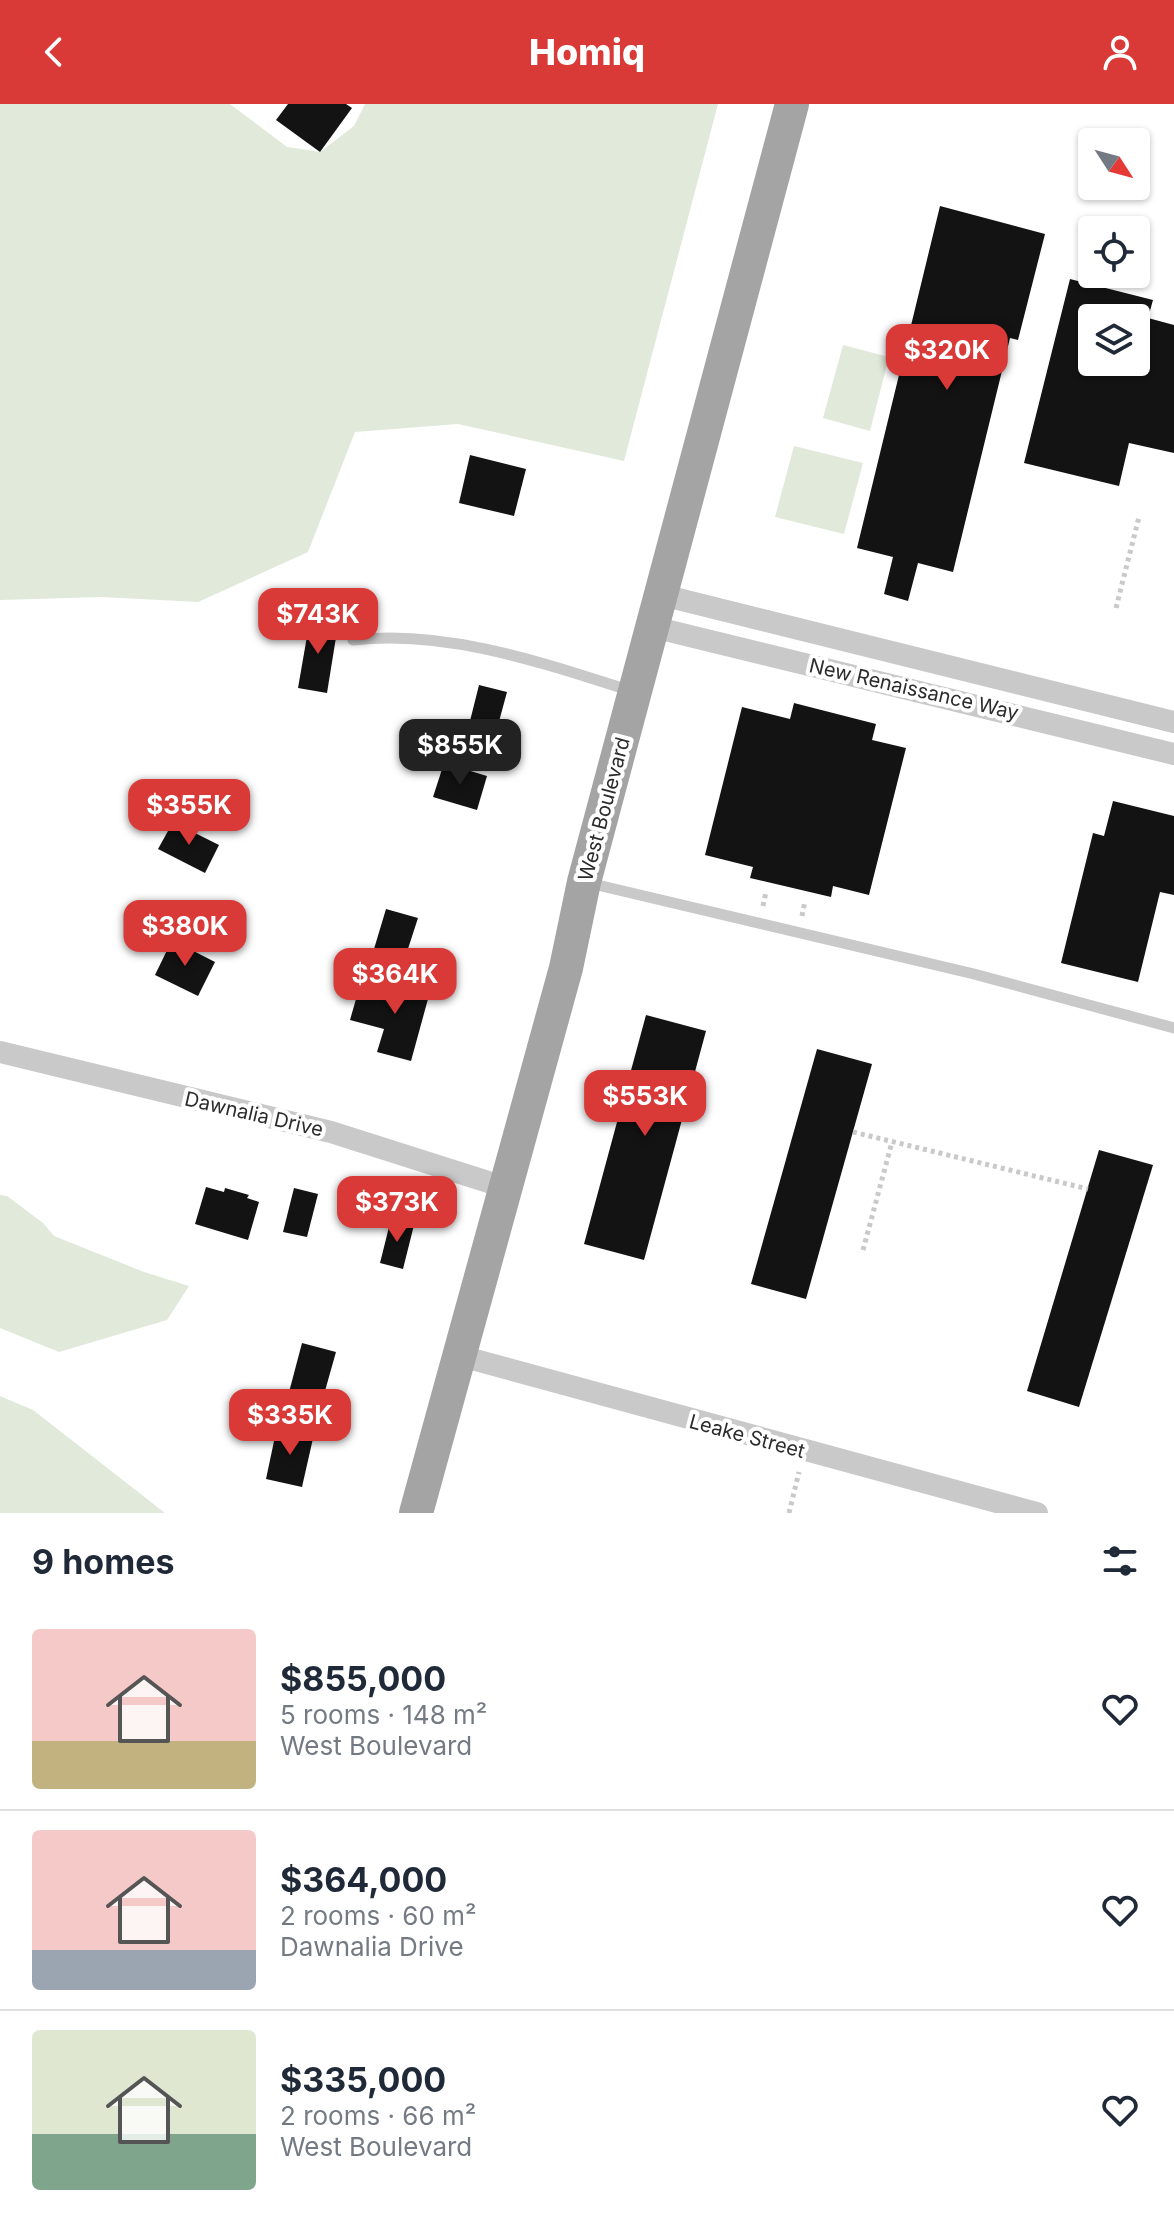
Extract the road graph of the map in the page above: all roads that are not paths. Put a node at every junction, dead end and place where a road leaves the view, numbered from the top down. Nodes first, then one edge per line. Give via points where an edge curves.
1 (792, 104) edge
2 (657, 611) junction
3 (353, 640) dead end
4 (635, 693) junction
5 (1174, 722) edge
6 (1174, 754) edge
7 (584, 882) junction
8 (1174, 1028) edge
9 (0, 1052) edge
10 (504, 1187) junction
11 (457, 1355) junction
12 (416, 1513) edge
13 (1037, 1513) edge

1 - 2 main road, West Boulevard
2 - 4 main road, West Boulevard
2 - 5 street, New Renaissance Way
2 - 6 street, New Renaissance Way
3 - 4 lane via 383,636 507,652
4 - 7 main road, West Boulevard
7 - 8 lane via 961,971
7 - 10 main road, West Boulevard via 566,968
9 - 10 street, Dawnalia Drive via 331,1132
10 - 11 main road, West Boulevard
11 - 12 main road, West Boulevard
11 - 13 street, Leake Street

